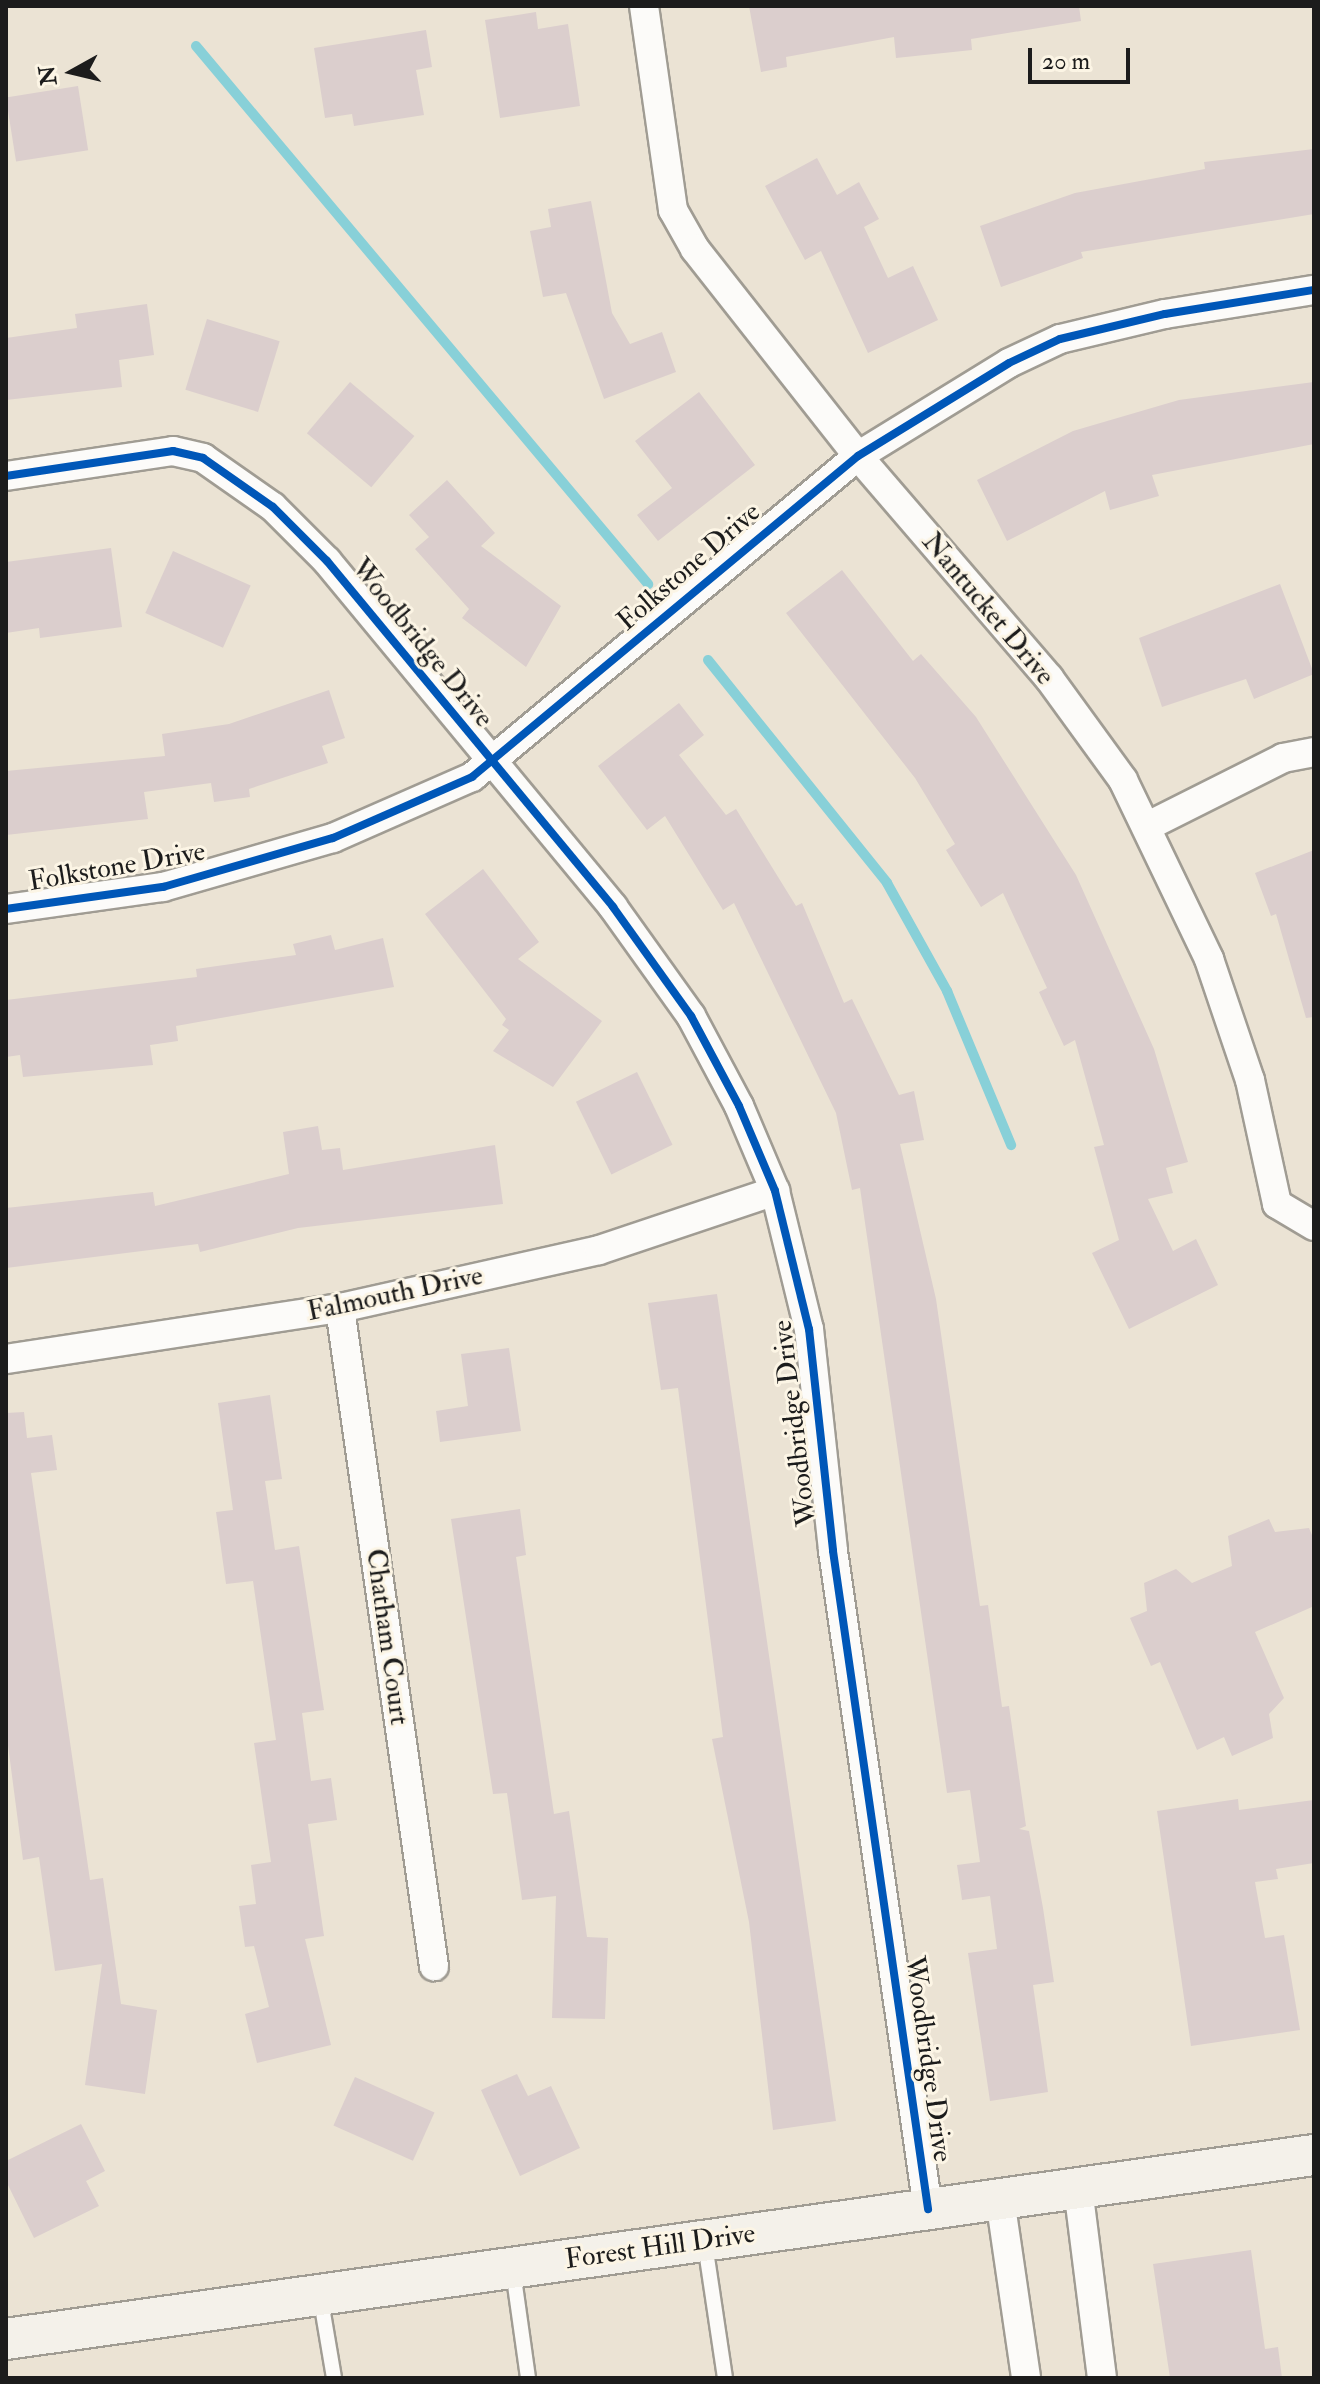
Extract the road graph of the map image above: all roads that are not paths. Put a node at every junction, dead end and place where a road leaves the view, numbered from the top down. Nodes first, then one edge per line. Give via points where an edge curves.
1 (644, 6) edge
2 (1314, 290) edge
3 (858, 456) junction
4 (6, 476) edge
5 (1314, 752) edge
6 (493, 764) junction
7 (1148, 826) junction
8 (6, 909) edge
9 (775, 1191) junction
10 (1314, 1226) edge
11 (340, 1308) junction
12 (6, 1359) edge
13 (434, 1966) dead end
14 (1314, 2155) edge
15 (1078, 2188) junction
16 (1000, 2199) junction
17 (928, 2209) junction
18 (705, 2241) junction
19 (513, 2268) junction
20 (320, 2295) junction
21 (6, 2339) edge
22 (334, 2378) edge
23 (528, 2378) edge
24 (725, 2378) edge
25 (1026, 2378) edge
26 (1102, 2378) edge

1 - 3 street, Nantucket Drive via 673,210 695,249
2 - 3 street, Folkstone Drive via 1060,339
3 - 6 street, Folkstone Drive via 747,541
3 - 7 street, Nantucket Drive via 1049,678
4 - 6 street, Woodbridge Drive via 173,451 203,458 273,507 327,561
5 - 7 street via 1283,758
6 - 8 street, Folkstone Drive via 333,838 163,887
6 - 9 street, Woodbridge Drive via 613,907 691,1016
7 - 10 street, Nantucket Drive via 1209,959 1250,1080 1277,1204
9 - 11 street, Falmouth Drive via 599,1250
9 - 17 street, Woodbridge Drive via 809,1329 833,1551
11 - 12 street, Falmouth Drive
11 - 13 street, Chatham Court
14 - 15 main road, Forest Hill Drive
15 - 16 main road, Forest Hill Drive
15 - 26 street
16 - 17 main road, Forest Hill Drive
16 - 25 street
17 - 18 main road, Forest Hill Drive
18 - 19 main road, Forest Hill Drive
18 - 24 lane
19 - 20 main road, Forest Hill Drive
19 - 23 lane
20 - 21 main road, Forest Hill Drive
20 - 22 lane

